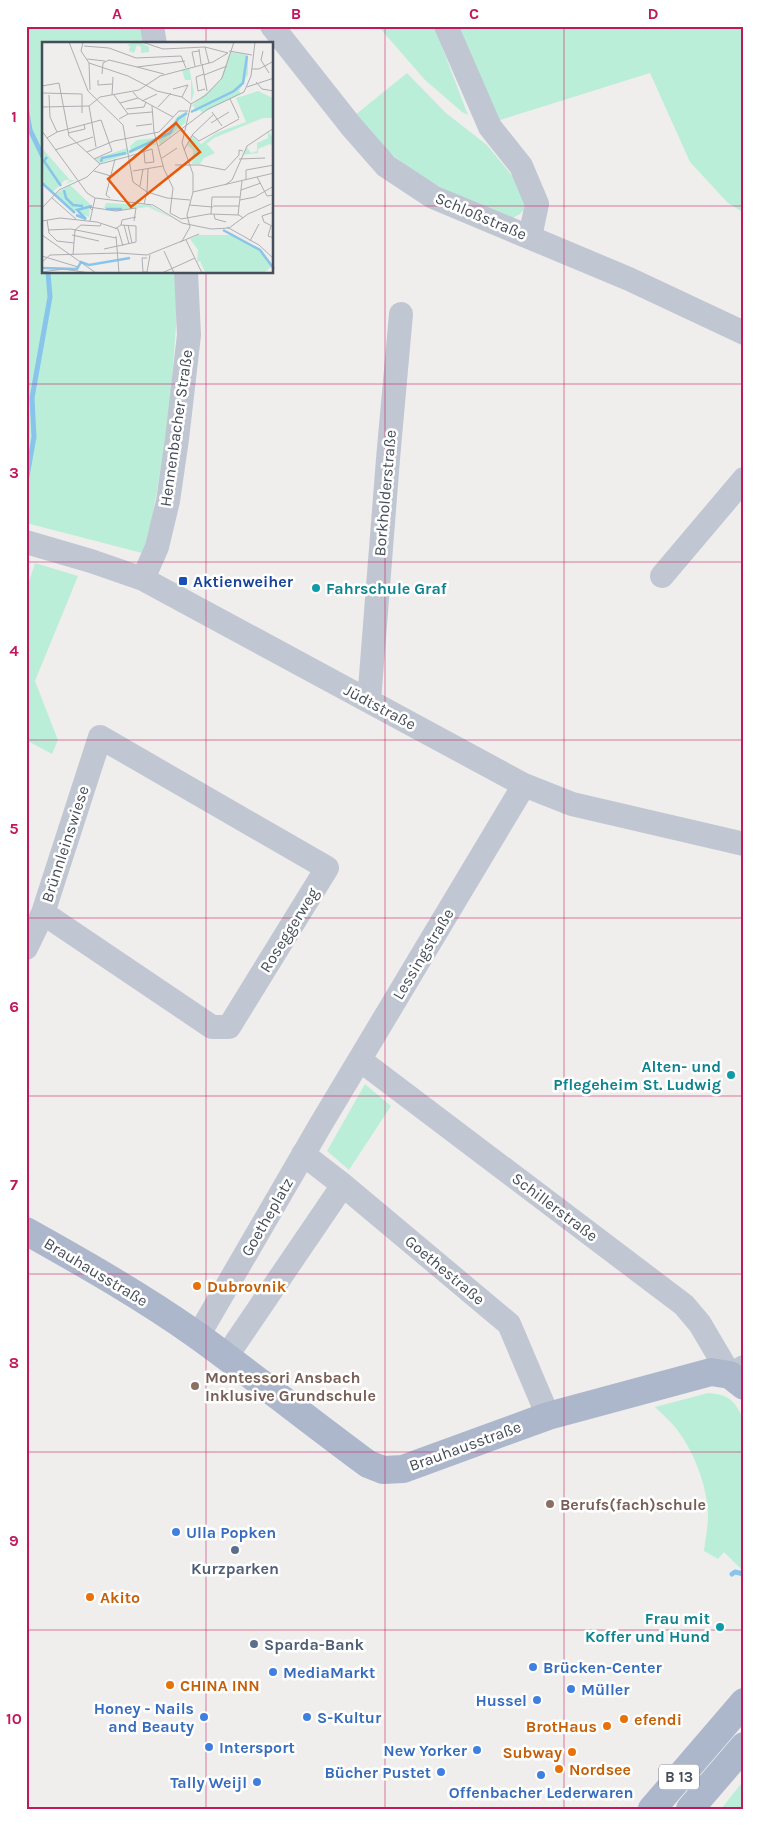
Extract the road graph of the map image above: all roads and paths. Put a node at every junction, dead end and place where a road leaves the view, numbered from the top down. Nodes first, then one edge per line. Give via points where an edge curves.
1 (152, 26) edge
2 (272, 26) edge
3 (446, 26) edge
4 (155, 42) edge
5 (530, 237) junction
6 (186, 274) edge
7 (401, 314) dead end
8 (744, 333) edge
9 (744, 479) edge
10 (26, 542) edge
11 (662, 576) dead end
12 (143, 580) junction
13 (370, 701) junction
14 (100, 737) joint
15 (524, 785) junction
16 (744, 844) edge
17 (43, 913) junction
18 (26, 948) edge
19 (360, 1060) junction
20 (321, 1124) joint
21 (303, 1154) junction
22 (343, 1185) junction
23 (26, 1231) edge
24 (198, 1336) junction
25 (226, 1357) junction
26 (739, 1376) edge
27 (548, 1416) junction
28 (744, 1702) edge
29 (744, 1746) edge
30 (652, 1809) edge
31 (690, 1809) edge

1 - 4 street
2 - 5 street, Schloßstraße via 386,166 432,197
3 - 5 street via 490,127 521,166 537,204
5 - 8 street, Schloßstraße
6 - 12 street, Hennenbacher Straße via 188,335 178,439 157,547
7 - 13 street, Borkholderstraße
9 - 11 street
10 - 12 street, Jüdtstraße
12 - 13 street, Jüdtstraße
13 - 15 street, Jüdtstraße
14 - 17 street, Brünnleinswiese
14 - 17 street, Roseggerweg via 327,868 229,1027 212,1026
15 - 16 street, Jüdtstraße via 572,804
15 - 19 street, Lessingstraße
17 - 18 street, Brünnleinswiese
19 - 20 street, Lessingstraße
19 - 26 street, Schillerstraße via 684,1306
20 - 21 street, Goetheplatz
21 - 22 street, Goethestraße
21 - 24 street, Goetheplatz
22 - 25 street
22 - 27 street, Goethestraße via 508,1324
23 - 24 main road, Brauhausstraße via 102,1274
24 - 25 main road, Brauhausstraße
25 - 27 main road, Brauhausstraße via 368,1464 382,1470 403,1469
26 - 27 main road, Brauhausstraße via 711,1372
28 - 30 main road, B 13
29 - 31 main road, B 13

